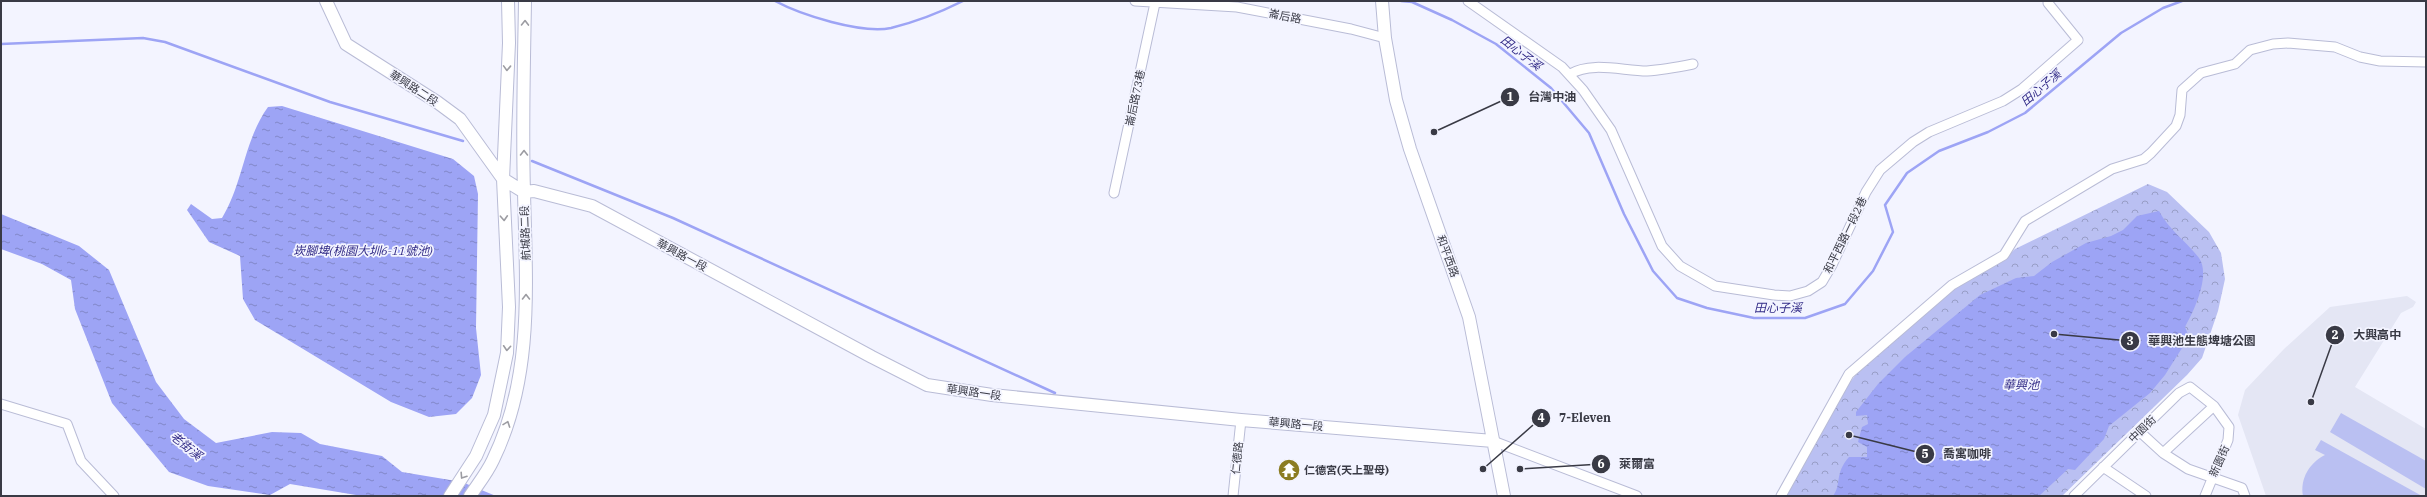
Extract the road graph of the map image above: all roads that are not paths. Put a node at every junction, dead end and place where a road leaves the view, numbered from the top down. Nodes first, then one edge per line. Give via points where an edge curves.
1 (326, 1) edge
2 (508, 1) edge
3 (525, 1) edge
4 (1136, 1) edge
5 (1382, 1) edge
6 (1468, 1) edge
7 (1155, 3) junction
8 (2048, 3) dead end
9 (1385, 38) junction
10 (2426, 62) edge
11 (1693, 64) dead end
12 (1570, 74) junction
13 (503, 179) junction
14 (524, 192) junction
15 (1114, 193) dead end
16 (1, 404) edge
17 (2214, 406) junction
18 (1241, 420) junction
19 (2140, 431) junction
20 (1493, 441) junction
21 (2163, 453) junction
22 (2103, 467) junction
23 (2212, 478) junction
24 (114, 496) edge
25 (450, 496) edge
26 (470, 496) edge
27 (1233, 496) edge
28 (1504, 496) edge
29 (1637, 496) edge
30 (1781, 496) edge
31 (2074, 496) edge
32 (2146, 496) edge
33 (2205, 496) edge
34 (2245, 496) edge

1 - 13 street, 華興路二段 via 346,44 460,119
2 -> 13 street, 航城路二段
14 -> 3 street, 航城路二段
4 - 7 street, 崙后路
5 - 9 street, 和平西路
6 - 12 street, 和平西路一段2巷
7 - 9 street, 崙后路 via 1237,7
7 - 15 street, 崙后路73巷
8 - 12 street, 和平西路一段2巷 via 2078,40 2003,101 1929,132 1880,170 1866,192 1822,282 1808,291 1790,296 1715,286 1670,258 1662,246 1611,130
9 - 20 street, 和平西路 via 1396,100 1410,149 1469,316
10 - 30 street via 2380,61 2360,57 2335,47 2288,43 2250,50 2235,64 2201,73 2182,90 2180,115 2176,126 2152,153 2112,169 2025,221 2004,255 1952,285 1849,374
11 - 12 street via 1663,70 1612,68 1578,70
13 - 14 street, 華興路一段
13 -> 25 street, 航城路二段 via 509,307 507,353 494,415 476,456
14 - 18 street, 華興路一段 via 534,191 592,206 927,385 992,395
26 -> 14 street, 航城路二段 via 493,461 516,398 526,326
16 - 24 street via 67,424 80,461
17 - 19 street, 中園街 via 2190,387 2179,393
17 - 21 street
17 - 23 street, 新園街 via 2229,427 2228,440
18 - 20 street, 華興路一段
18 - 27 street, 仁德路
19 - 21 street
19 - 22 street, 中園街
20 - 28 street, 和平西路
20 - 29 street
21 - 23 street via 2188,469
22 - 31 street, 中園街
22 - 32 street
23 - 33 street, 新園街
23 - 34 street via 2242,488

